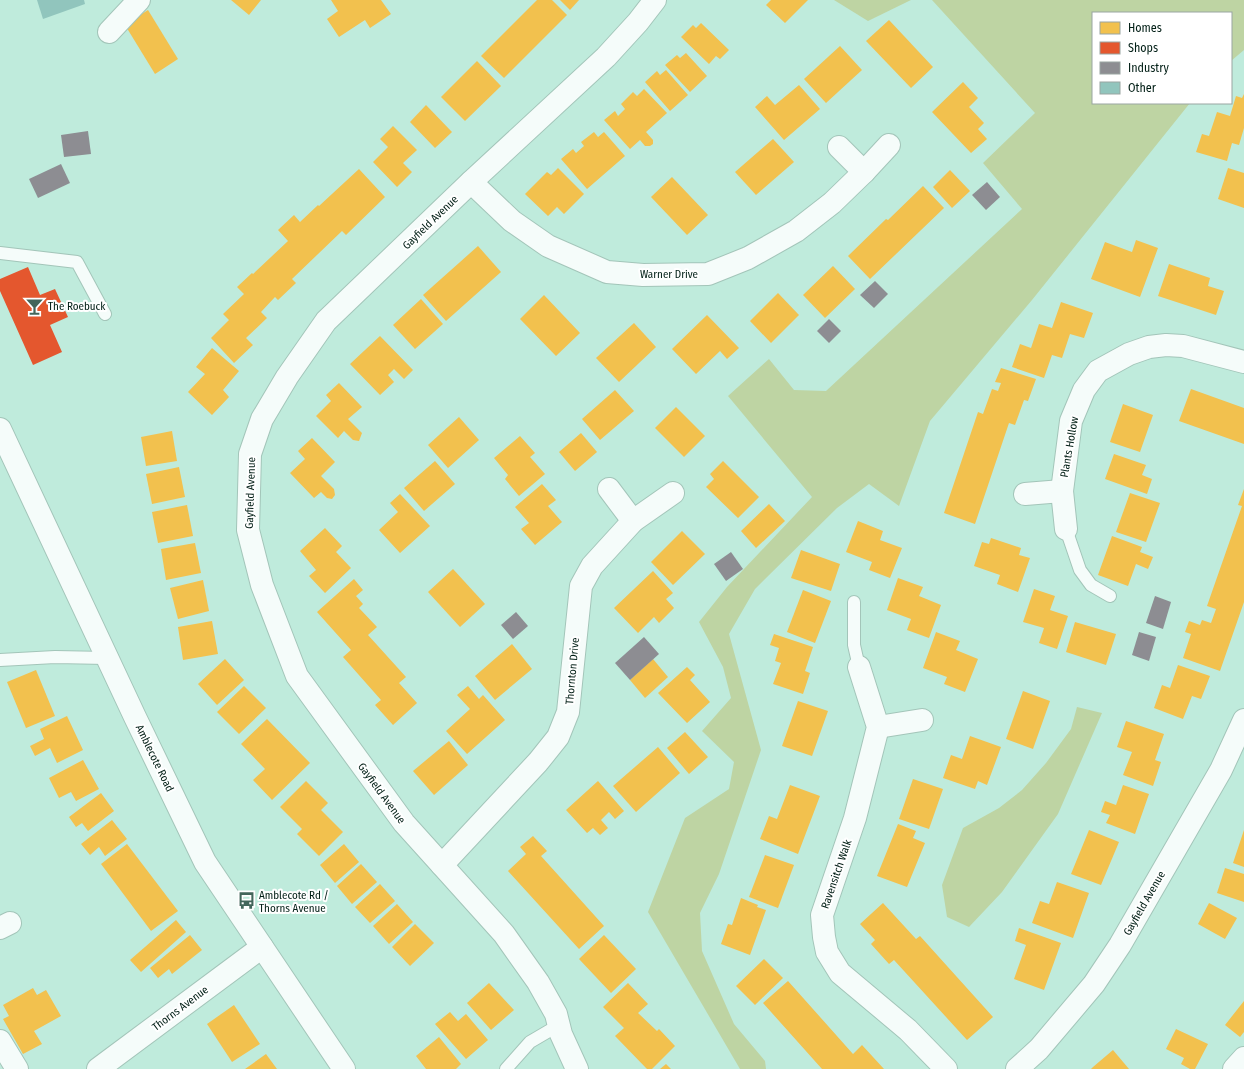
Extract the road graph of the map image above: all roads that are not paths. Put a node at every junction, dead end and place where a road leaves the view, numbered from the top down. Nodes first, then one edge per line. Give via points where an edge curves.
1 (139, 0) edge
2 (655, 0) edge
3 (109, 32) dead end
4 (889, 145) dead end
5 (839, 147) dead end
6 (864, 172) junction
7 (471, 182) junction
8 (0, 253) edge
9 (105, 314) dead end
10 (1244, 362) edge
11 (0, 429) edge
12 (609, 490) dead end
13 (1062, 491) junction
14 (673, 493) dead end
15 (1025, 494) dead end
16 (633, 521) junction
17 (1066, 529) joint
18 (1110, 596) dead end
19 (854, 602) dead end
20 (108, 658) junction
21 (0, 660) edge
22 (859, 667) joint
23 (922, 720) dead end
24 (1244, 720) edge
25 (878, 727) junction
26 (442, 865) junction
27 (262, 947) junction
28 (559, 1025) junction
29 (0, 1041) edge
30 (1244, 1058) edge
31 (17, 1069) edge
32 (98, 1069) edge
33 (344, 1069) edge
34 (506, 1069) edge
35 (576, 1069) edge
36 (946, 1069) edge
37 (1017, 1069) edge
38 (1234, 1069) edge

1 - 3 street
2 - 7 street, Gayfield Avenue via 606,57
4 - 6 street, Warner Drive
5 - 6 street
6 - 7 street, Warner Drive via 832,203 796,231 748,258 708,274 642,275 607,272 548,246 512,221
7 - 26 street, Gayfield Avenue via 326,322 304,352 262,419 250,454 248,495 248,530 262,585 297,676 404,824
8 - 9 lane via 78,262
10 - 13 street, Plants Hollow via 1183,346 1166,345 1149,347 1130,354 1098,371 1084,390 1071,421
11 - 20 street, Amblecote Road
12 - 16 street
13 - 15 street, Plants Hollow
13 - 17 street, Plants Hollow
14 - 16 street, Thornton Drive
16 - 26 street, Thornton Drive via 592,566 581,586 568,712 558,737
17 - 18 lane via 1080,570 1091,585
19 - 22 lane via 854,645
20 - 21 lane
20 - 27 street, Amblecote Road via 205,862
22 - 25 street
23 - 25 street
24 - 37 street, Gayfield Avenue via 1221,770 1120,945 1094,984 1039,1049
25 - 36 street, Ravensitch Walk via 855,818 822,915 824,937 827,952 840,973 908,1030
26 - 28 street, Gayfield Avenue via 504,934 538,982 556,1014
27 - 32 street, Thorns Avenue
27 - 33 street, Amblecote Road
28 - 34 lane via 530,1042
28 - 35 street, Gayfield Avenue
29 - 31 street
30 - 38 street

